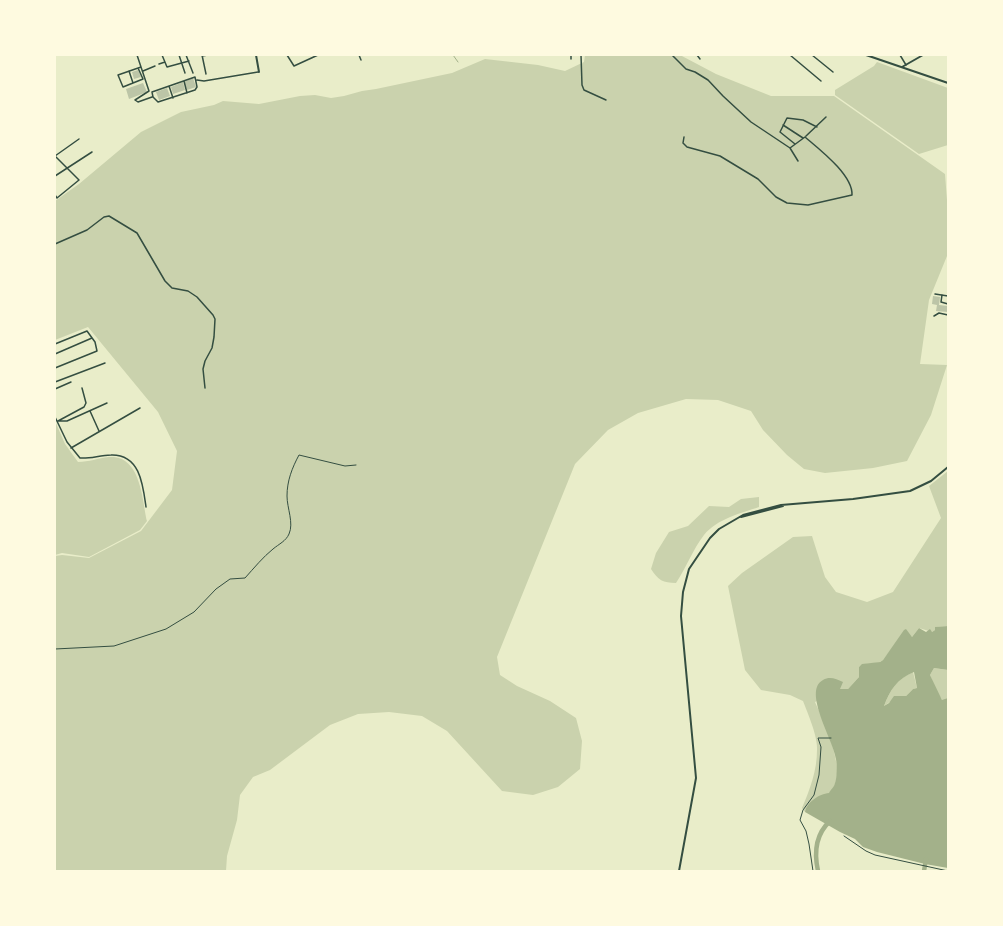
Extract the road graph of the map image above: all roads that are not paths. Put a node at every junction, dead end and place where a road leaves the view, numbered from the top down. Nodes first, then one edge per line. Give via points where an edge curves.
1 (137, 55) edge
2 (162, 55) edge
3 (179, 55) edge
4 (186, 55) edge
5 (208, 55) edge
6 (256, 55) edge
7 (286, 55) edge
8 (318, 55) edge
9 (359, 55) edge
10 (570, 55) edge
11 (581, 55) edge
12 (672, 55) edge
13 (697, 55) edge
14 (790, 55) edge
15 (812, 55) edge
16 (866, 55) edge
17 (900, 55) edge
18 (914, 55) edge
19 (923, 55) edge
20 (202, 56) edge
21 (916, 58) junction
22 (571, 59) dead end
23 (700, 59) dead end
24 (362, 60) dead end
25 (188, 61) junction
26 (165, 62) junction
27 (182, 63) junction
28 (159, 64) dead end
29 (906, 65) junction
30 (155, 66) dead end
31 (141, 67) junction
32 (902, 67) junction
33 (138, 68) junction
34 (129, 71) junction
35 (143, 71) junction
36 (259, 72) joint
37 (833, 72) dead end
38 (185, 73) dead end
39 (193, 73) dead end
40 (206, 74) dead end
41 (197, 80) dead end
42 (184, 81) junction
43 (821, 81) dead end
44 (133, 82) junction
45 (948, 82) edge
46 (169, 86) junction
47 (187, 93) junction
48 (153, 97) junction
49 (173, 98) junction
50 (606, 100) dead end
51 (826, 117) dead end
52 (783, 125) junction
53 (817, 127) junction
54 (684, 137) dead end
55 (805, 137) junction
56 (803, 138) junction
57 (79, 139) dead end
58 (796, 144) junction
59 (790, 148) junction
60 (92, 152) dead end
61 (55, 156) edge
62 (798, 161) dead end
63 (68, 168) junction
64 (55, 176) edge
65 (55, 195) edge
66 (55, 244) edge
67 (935, 294) dead end
68 (942, 295) junction
69 (948, 296) edge
70 (948, 304) edge
71 (947, 315) edge
72 (934, 316) dead end
73 (946, 317) dead end
74 (92, 338) junction
75 (55, 344) edge
76 (55, 354) edge
77 (105, 363) dead end
78 (55, 368) edge
79 (55, 382) edge
80 (70, 382) dead end
81 (82, 388) dead end
82 (204, 388) dead end
83 (55, 389) edge
84 (107, 403) dead end
85 (140, 408) dead end
86 (90, 411) junction
87 (55, 417) edge
88 (58, 421) junction
89 (99, 432) junction
90 (71, 448) junction
91 (948, 467) edge
92 (146, 507) dead end
93 (679, 871) edge

1 - 31 street
2 - 26 street
3 - 27 street
4 - 25 street
5 - 20 street
6 - 36 main road
7 - 8 street via 293,66
9 - 24 street
10 - 22 street
11 - 50 street via 584,90
12 - 59 street via 686,69 708,80 751,122
13 - 23 street
14 - 43 street
15 - 37 street
16 - 32 main road
17 - 29 street
18 - 21 street
19 - 21 main road
20 - 40 street
21 - 29 main road
25 - 27 street
25 - 39 street
26 - 27 street via 167,68
26 - 28 street
27 - 38 street
29 - 32 main road
30 - 35 street
31 - 33 street
31 - 35 street
32 - 45 main road
33 - 34 street
33 - 44 street via 142,79
34 - 44 street
34 - 44 street via 118,75 123,87
35 - 48 street via 149,91 135,100 138,102
36 - 41 street
42 - 46 street
42 - 47 street
42 - 47 street via 196,79 196,89
46 - 48 street via 152,92
46 - 49 street
47 - 49 street
48 - 49 street via 158,102
51 - 53 street
52 - 53 street via 790,117
52 - 56 street
52 - 58 street via 780,133
53 - 55 street
54 - 55 street via 683,143 687,146 725,159 758,179 776,197 788,203 808,205 852,195 848,183 835,163
55 - 56 street
56 - 58 street
57 - 61 street
58 - 59 street
59 - 62 street
60 - 63 street
61 - 63 street
63 - 64 street
63 - 65 street via 79,180 57,198
66 - 82 street via 109,216 137,233 165,282 172,288 188,291 197,297 215,319 212,348 203,370
67 - 68 street
68 - 69 street
68 - 70 street via 941,302
71 - 72 street
71 - 73 street
74 - 75 street via 87,331
74 - 76 street
74 - 78 street via 97,352
77 - 79 street
80 - 83 street
81 - 88 street via 86,403 84,407
84 - 86 street
85 - 89 street
86 - 88 street via 67,421
86 - 89 street
87 - 88 street
88 - 90 street
89 - 90 street
90 - 92 street via 80,458 112,455 130,460 138,471
91 - 93 main road via 931,481 910,491 879,497 783,506 741,516 719,529 702,548 687,575 681,616 696,778

